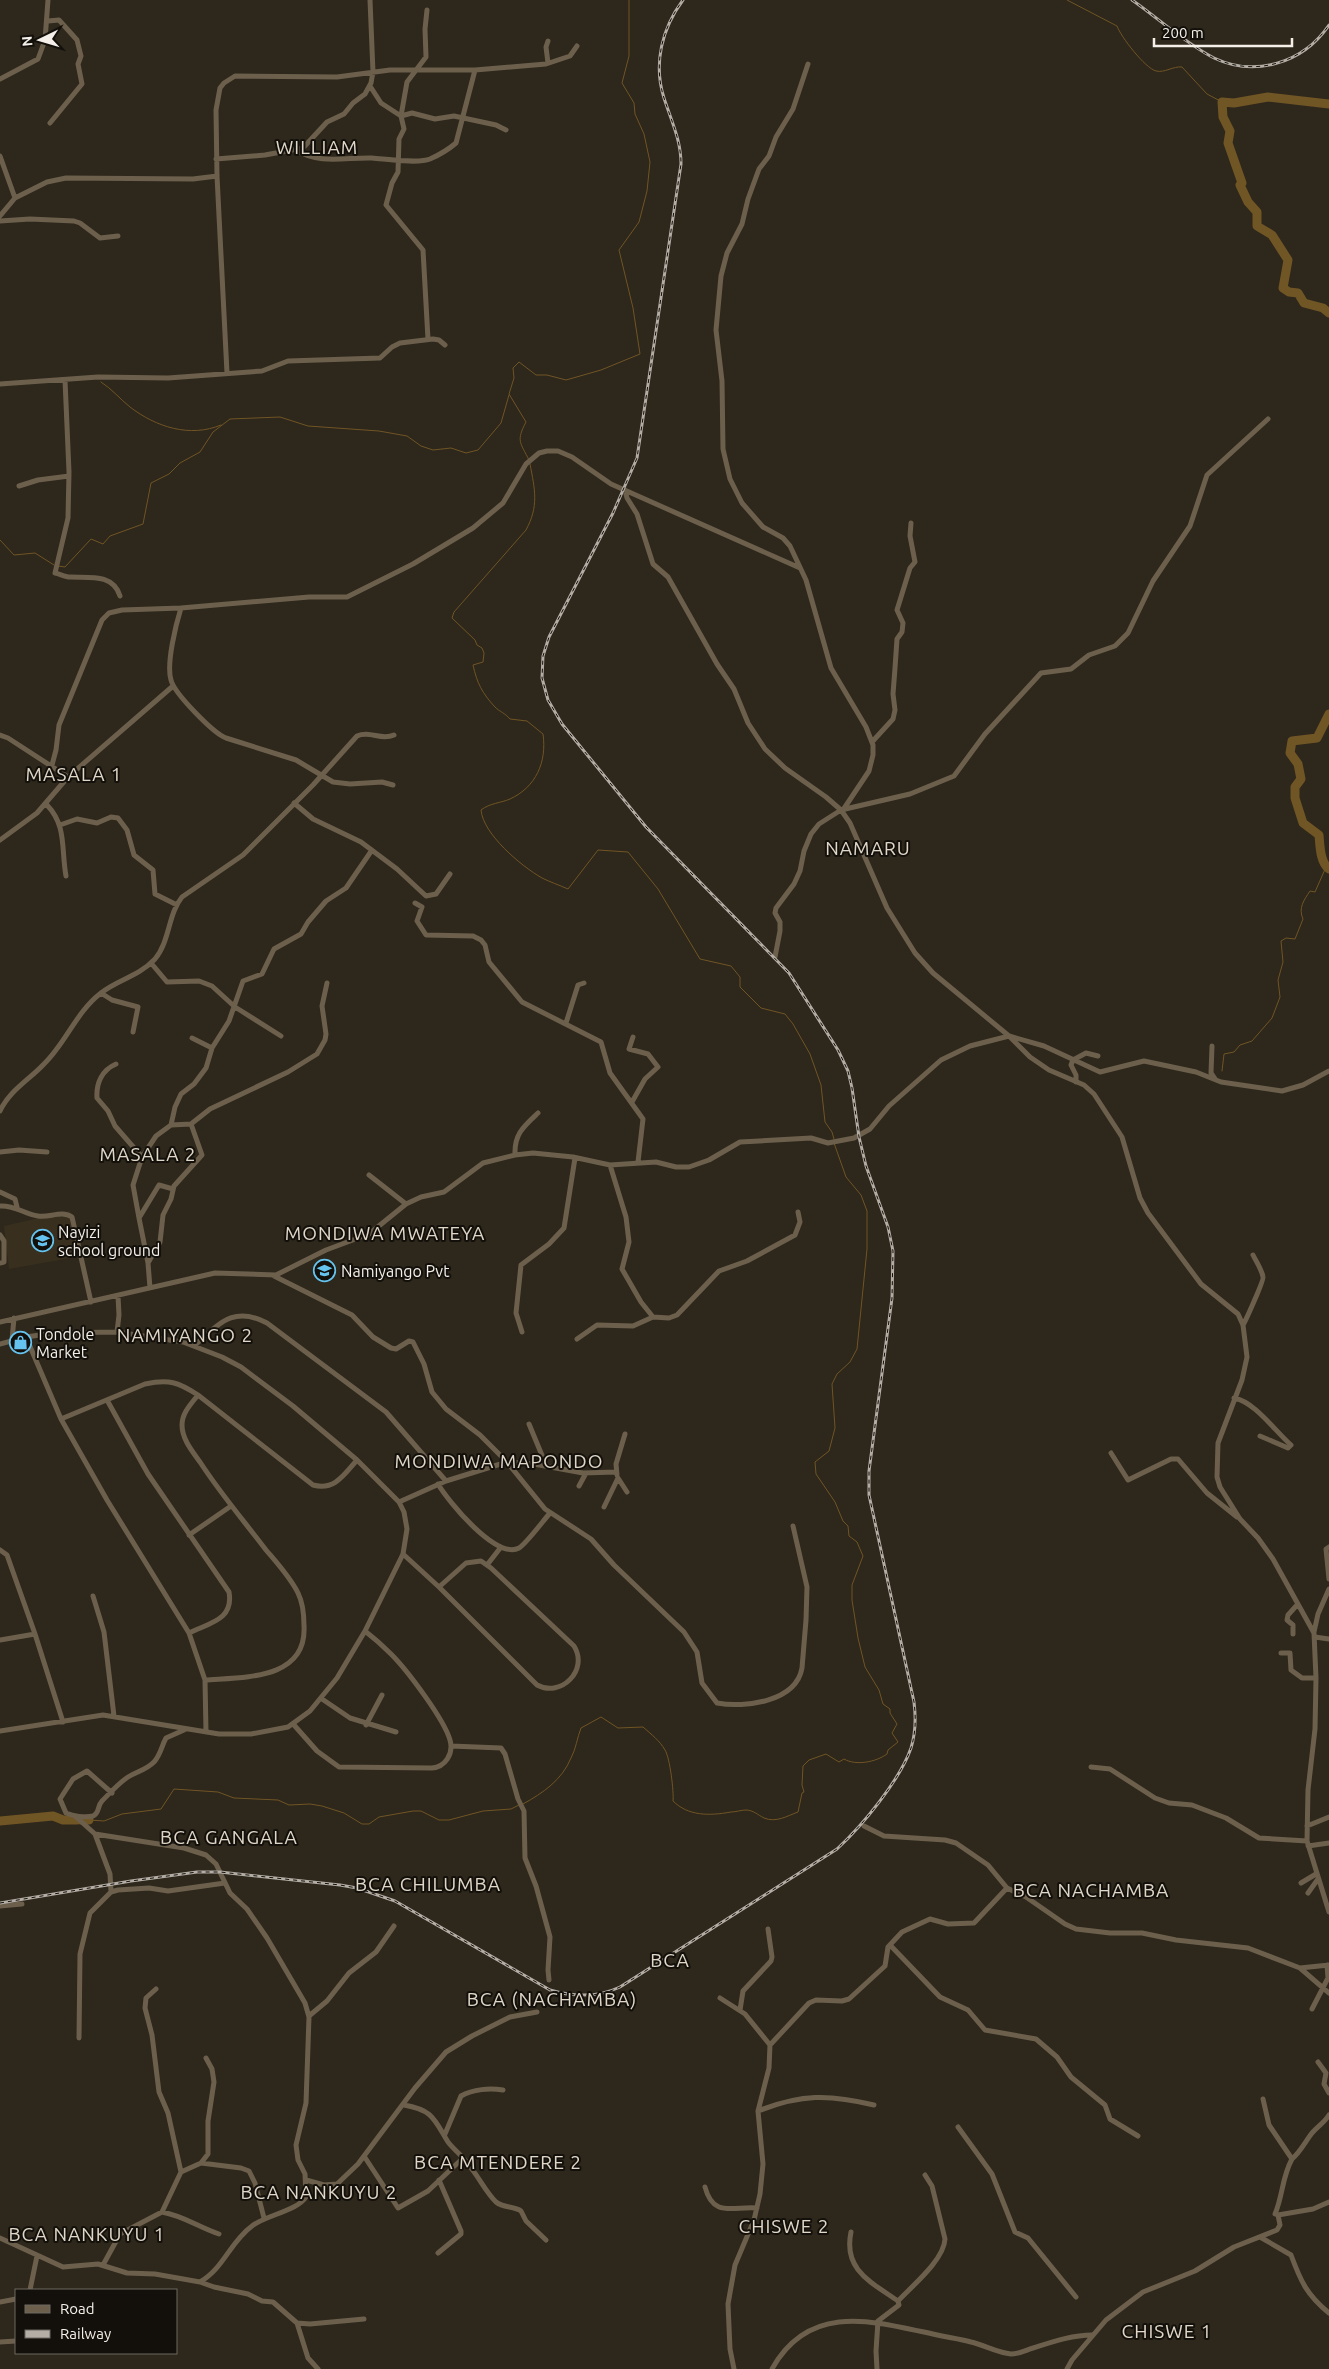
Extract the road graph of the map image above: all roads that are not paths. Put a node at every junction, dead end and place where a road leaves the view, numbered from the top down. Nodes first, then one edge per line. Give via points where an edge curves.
1 (48, 0) edge
2 (370, 0) edge
3 (427, 10) dead end
4 (48, 21) junction
5 (548, 41) dead end
6 (577, 46) dead end
7 (548, 63) junction
8 (808, 64) dead end
9 (416, 70) junction
10 (476, 70) junction
11 (373, 72) junction
12 (0, 79) edge
13 (370, 86) junction
14 (402, 116) junction
15 (464, 118) junction
16 (50, 123) dead end
17 (506, 130) dead end
18 (296, 150) junction
19 (0, 156) edge
20 (216, 159) junction
21 (399, 161) junction
22 (217, 176) junction
23 (15, 198) junction
24 (0, 216) edge
25 (0, 221) edge
26 (118, 236) dead end
27 (428, 339) junction
28 (445, 345) dead end
29 (227, 372) junction
30 (65, 380) junction
31 (0, 384) edge
32 (1268, 419) dead end
33 (69, 476) junction
34 (19, 486) dead end
35 (626, 490) junction
36 (912, 523) dead end
37 (800, 568) junction
38 (120, 596) dead end
39 (181, 608) junction
40 (174, 686) junction
41 (0, 735) edge
42 (394, 735) dead end
43 (872, 742) junction
44 (52, 765) junction
45 (322, 775) junction
46 (68, 777) junction
47 (393, 785) dead end
48 (294, 803) junction
49 (47, 804) junction
50 (842, 810) junction
51 (60, 825) junction
52 (0, 840) edge
53 (372, 850) junction
54 (450, 874) dead end
55 (66, 876) dead end
56 (415, 903) dead end
57 (177, 905) junction
58 (775, 957) dead end
59 (151, 962) junction
60 (584, 983) dead end
61 (326, 984) dead end
62 (102, 993) junction
63 (235, 1007) junction
64 (566, 1023) junction
65 (133, 1032) dead end
66 (281, 1036) dead end
67 (1009, 1036) junction
68 (633, 1037) dead end
69 (192, 1038) dead end
70 (1212, 1046) dead end
71 (212, 1048) junction
72 (1098, 1056) dead end
73 (1073, 1060) junction
74 (116, 1064) dead end
75 (1329, 1071) edge
76 (1076, 1082) junction
77 (1221, 1082) junction
78 (632, 1102) junction
79 (0, 1111) edge
80 (538, 1112) dead end
81 (191, 1124) junction
82 (171, 1125) junction
83 (0, 1152) edge
84 (47, 1152) dead end
85 (514, 1154) junction
86 (142, 1157) junction
87 (575, 1158) junction
88 (638, 1162) junction
89 (610, 1165) junction
90 (369, 1175) dead end
91 (173, 1189) junction
92 (0, 1192) edge
93 (406, 1204) junction
94 (0, 1206) edge
95 (17, 1207) junction
96 (798, 1212) dead end
97 (139, 1218) junction
98 (0, 1235) edge
99 (1253, 1255) dead end
100 (0, 1263) edge
101 (148, 1263) junction
102 (273, 1276) junction
103 (150, 1288) junction
104 (118, 1296) junction
105 (91, 1302) junction
106 (653, 1317) junction
107 (14, 1318) junction
108 (0, 1322) edge
109 (1243, 1325) junction
110 (117, 1332) junction
111 (522, 1332) dead end
112 (26, 1337) junction
113 (577, 1339) dead end
114 (12, 1340) junction
115 (0, 1344) edge
116 (194, 1346) junction
117 (198, 1396) junction
118 (1234, 1398) junction
119 (107, 1400) junction
120 (61, 1419) junction
121 (529, 1424) dead end
122 (625, 1434) dead end
123 (1260, 1436) dead end
124 (1111, 1453) dead end
125 (357, 1460) junction
126 (507, 1462) junction
127 (546, 1465) junction
128 (586, 1473) junction
129 (617, 1475) junction
130 (446, 1481) junction
131 (438, 1484) junction
132 (579, 1486) dead end
133 (627, 1492) dead end
134 (399, 1502) junction
135 (231, 1506) junction
136 (604, 1507) dead end
137 (550, 1513) junction
138 (1240, 1519) junction
139 (792, 1526) dead end
140 (189, 1535) junction
141 (501, 1547) junction
142 (1329, 1547) edge
143 (0, 1550) edge
144 (403, 1554) junction
145 (487, 1565) junction
146 (1329, 1579) edge
147 (439, 1587) junction
148 (1329, 1589) edge
149 (93, 1596) dead end
150 (1297, 1604) junction
151 (365, 1631) junction
152 (189, 1633) junction
153 (35, 1634) junction
154 (1293, 1634) dead end
155 (1314, 1635) junction
156 (1329, 1639) edge
157 (0, 1640) edge
158 (1281, 1653) dead end
159 (1316, 1678) junction
160 (205, 1680) junction
161 (382, 1695) dead end
162 (322, 1699) junction
163 (114, 1716) junction
164 (63, 1722) junction
165 (294, 1725) junction
166 (366, 1725) junction
167 (186, 1730) junction
168 (0, 1731) edge
169 (206, 1732) junction
170 (396, 1732) dead end
171 (451, 1746) junction
172 (1091, 1767) dead end
173 (112, 1793) junction
174 (75, 1816) junction
175 (1329, 1816) edge
176 (864, 1826) dead end
177 (1307, 1826) junction
178 (95, 1834) junction
179 (1308, 1844) junction
180 (1329, 1844) edge
181 (1317, 1877) junction
182 (1301, 1882) dead end
183 (225, 1883) junction
184 (1007, 1888) junction
185 (111, 1892) junction
186 (1308, 1893) dead end
187 (22, 1904) dead end
188 (0, 1906) edge
189 (1329, 1912) edge
190 (394, 1926) dead end
191 (768, 1929) dead end
192 (890, 1945) junction
193 (1328, 1965) edge
194 (1300, 1968) junction
195 (549, 1980) dead end
196 (1324, 1988) junction
197 (156, 1989) dead end
198 (1329, 1993) edge
199 (720, 1998) dead end
200 (1312, 2009) dead end
201 (740, 2010) junction
202 (537, 2012) dead end
203 (309, 2016) junction
204 (79, 2038) dead end
205 (770, 2045) junction
206 (206, 2058) dead end
207 (1318, 2062) dead end
208 (503, 2090) dead end
209 (1329, 2093) edge
210 (1263, 2100) dead end
211 (404, 2105) junction
212 (874, 2105) dead end
213 (758, 2111) junction
214 (1329, 2115) edge
215 (958, 2127) dead end
216 (445, 2134) junction
217 (1138, 2136) dead end
218 (364, 2156) junction
219 (463, 2158) junction
220 (1292, 2159) junction
221 (201, 2163) junction
222 (181, 2172) junction
223 (925, 2175) dead end
224 (306, 2180) junction
225 (439, 2180) junction
226 (704, 2187) dead end
227 (1329, 2202) edge
228 (757, 2208) junction
229 (162, 2212) junction
230 (1278, 2215) junction
231 (264, 2218) junction
232 (851, 2232) dead end
233 (219, 2234) dead end
234 (0, 2238) edge
235 (1260, 2238) junction
236 (546, 2240) dead end
237 (438, 2252) dead end
238 (37, 2256) junction
239 (104, 2265) junction
240 (200, 2282) junction
241 (30, 2289) edge
242 (1076, 2297) dead end
243 (15, 2298) edge
244 (898, 2300) junction
245 (0, 2303) edge
246 (1329, 2313) edge
247 (364, 2319) dead end
248 (297, 2323) junction
249 (877, 2323) junction
250 (1092, 2335) junction
251 (15, 2341) edge
252 (0, 2342) edge
253 (318, 2369) edge
254 (734, 2369) edge
255 (772, 2369) edge
256 (877, 2369) edge
257 (1066, 2369) edge

1 - 4 street
2 - 11 street
3 - 9 street via 424,29 426,57
4 - 12 street via 45,45 38,59
4 - 16 street via 59,20 77,40 82,84
5 - 7 street
6 - 7 street via 570,56
7 - 10 street
8 - 37 street via 793,109 776,137 770,156 759,169 742,224 727,253 715,316 722,381 723,449 728,473 742,503 763,527 788,542
9 - 10 street
9 - 11 street
9 - 14 street via 407,82
10 - 15 street
11 - 13 street
11 - 20 street via 337,77 230,78 218,94
13 - 14 street via 381,103
13 - 18 street via 344,114 327,122 307,145
14 - 15 street via 412,112 435,119
14 - 21 street via 404,129 399,139
15 - 17 street
15 - 21 street via 452,146 429,160
18 - 20 street
18 - 21 street via 337,160 371,158
19 - 23 street
20 - 22 street
21 - 27 street via 386,205 423,250
22 - 23 street via 193,179 66,178 47,182
22 - 29 street
23 - 24 street
25 - 26 street via 74,221 100,238
27 - 28 street via 439,340
27 - 29 street via 395,344 384,356 374,359 288,361 262,371
29 - 30 street via 160,378
30 - 31 street
30 - 33 street
32 - 50 street via 1207,475 1190,526 1154,581 1128,633 1115,646 1089,656 1071,669 1041,673 980,741 954,776 910,794
33 - 34 street
33 - 38 street via 68,518 55,572 68,577 96,576 113,584
35 - 37 street
35 - 39 street via 602,479 564,453 543,451 526,464 503,503 473,528 357,593 342,598
35 - 50 street via 653,564 668,577 765,749 776,761
36 - 43 street via 910,536 915,562 910,568 897,610 903,622 895,668 895,710 893,719
37 - 43 street via 831,668
39 - 40 street via 170,666
39 - 44 street via 122,610 105,616 59,725
40 - 45 street via 200,718 222,737 296,760
40 - 46 street
41 - 44 street
42 - 45 street via 388,738 367,733 357,736
43 - 50 street via 869,771
44 - 46 street
45 - 47 street via 342,784 375,782
45 - 48 street
46 - 49 street
48 - 53 street via 313,819
48 - 57 street via 243,854 186,893
49 - 51 street
49 - 52 street
50 - 58 street via 824,820 811,834 798,878 776,908 780,931
50 - 67 street via 893,919 915,952 933,973
51 - 55 street
51 - 57 street via 77,819 97,823 118,818 127,830 134,856 153,870 155,894
53 - 54 street via 426,896 436,894
53 - 63 street via 346,888 326,901 301,934 274,949 262,974 244,981
56 - 64 street via 422,907 417,921 426,935 466,935 481,940 488,962 522,1002
57 - 59 street via 161,949
59 - 62 street via 132,977
59 - 63 street via 167,982 203,982 219,990
60 - 64 street via 578,985
61 - 81 street via 322,1006 326,1034 317,1054 288,1072 210,1109
62 - 65 street via 115,1001 138,1007
62 - 79 street via 87,1006 54,1054 12,1092
63 - 66 street
63 - 71 street
64 - 78 street via 600,1042 610,1073
67 - 73 street via 1044,1046
67 - 76 street via 1041,1065
67 - 88 street via 965,1048 941,1060 886,1109 867,1132 854,1138 828,1144 812,1138 734,1144 709,1160 689,1167
68 - 78 street via 629,1049 648,1054 658,1067 645,1079
69 - 71 street
70 - 77 street via 1211,1073
71 - 82 street via 202,1075 181,1094
72 - 73 street via 1086,1053
73 - 76 street via 1071,1065
73 - 77 street via 1100,1072 1144,1062 1196,1072
74 - 86 street via 100,1078 97,1098 108,1110 114,1126
75 - 77 street via 1303,1085 1282,1091
76 - 109 street via 1094,1094 1122,1137 1140,1198 1148,1213 1201,1284 1238,1314
78 - 88 street via 643,1119
80 - 85 street via 519,1130
81 - 82 street
81 - 91 street via 202,1155
82 - 86 street via 156,1136
83 - 84 street
85 - 87 street
85 - 93 street via 484,1163 444,1192
86 - 97 street via 133,1185
87 - 89 street
87 - 111 street via 564,1228 546,1247 521,1265 516,1312
88 - 89 street
89 - 106 street via 626,1217 629,1242 623,1272
90 - 93 street
91 - 97 street via 159,1185
91 - 101 street via 164,1215 160,1242
92 - 95 street via 14,1199
93 - 102 street via 369,1234 326,1250
94 - 95 street
95 - 105 street via 36,1216 65,1214 72,1217
96 - 106 street via 800,1222 795,1235 719,1272 677,1315
97 - 101 street
98 - 100 street via 4,1241 4,1262
99 - 109 street via 1264,1278
101 - 103 street
102 - 103 street via 222,1272
102 - 126 street via 352,1315 374,1337 391,1348 413,1342 434,1395
103 - 104 street
104 - 105 street
104 - 110 street
105 - 107 street
106 - 113 street via 633,1326 597,1325
107 - 108 street
107 - 114 street
109 - 118 street via 1247,1357
110 - 112 street via 64,1332
110 - 116 street
112 - 114 street
112 - 120 street
114 - 115 street
116 - 125 street via 226,1359 257,1379
116 - 130 street via 233,1316 249,1315 267,1322 386,1412
117 - 119 street via 182,1384 157,1382
117 - 125 street via 313,1485 322,1488 336,1483
117 - 135 street via 183,1418 183,1432
118 - 123 street via 1244,1400 1291,1445 1288,1448
118 - 138 street via 1218,1443 1216,1477
119 - 120 street
119 - 140 street via 148,1474
120 - 152 street
121 - 127 street
122 - 129 street via 616,1464
124 - 138 street via 1128,1480 1178,1458 1206,1493
125 - 134 street
126 - 127 street
126 - 130 street
126 - 137 street
127 - 128 street
128 - 129 street
128 - 132 street
129 - 133 street
129 - 136 street
130 - 131 street
131 - 134 street
131 - 141 street via 464,1518
134 - 144 street via 406,1529
135 - 140 street
135 - 160 street via 293,1584 304,1611 305,1634 302,1649 294,1660 272,1672
137 - 139 street via 591,1539 684,1632 697,1652 705,1688 715,1702 722,1704 774,1699 797,1681 800,1674 807,1587
137 - 141 street via 522,1547
138 - 150 street via 1269,1552
140 - 152 street via 229,1592 231,1604 225,1615
141 - 145 street
142 - 146 street via 1325,1556
143 - 153 street via 7,1555
144 - 147 street
144 - 151 street
145 - 147 street via 476,1560 466,1563
145 - 147 street via 574,1646 579,1664 575,1674 565,1683 550,1689 537,1685
148 - 155 street via 1318,1614
149 - 163 street via 104,1632
150 - 154 street via 1287,1620 1293,1625
150 - 155 street
151 - 162 street
151 - 171 street via 392,1655 419,1688 448,1735
152 - 160 street
153 - 157 street
153 - 164 street
155 - 156 street
155 - 159 street
158 - 159 street via 1290,1653 1291,1670 1302,1678
159 - 177 street
160 - 169 street
161 - 166 street
162 - 165 street
162 - 166 street
163 - 164 street
163 - 167 street
164 - 168 street
165 - 169 street via 251,1734
165 - 171 street via 326,1760 345,1767 437,1768 448,1758
166 - 170 street
167 - 169 street
167 - 173 street via 166,1738 162,1751 146,1770 126,1778
171 - 195 street via 503,1749 524,1811 524,1853 550,1937
172 - 179 street via 1110,1769 1155,1798 1192,1805 1226,1818 1259,1838
173 - 174 street via 102,1801 94,1816
173 - 174 street via 91,1773 87,1771 78,1775 60,1799 66,1814
174 - 178 street
175 - 177 street
176 - 184 street via 884,1836 951,1841 983,1861
177 - 179 street
178 - 183 street via 206,1855 216,1864
178 - 185 street via 110,1874
179 - 180 street
179 - 181 street
181 - 182 street
181 - 186 street
181 - 189 street
183 - 185 street via 168,1891 149,1888
183 - 203 street via 262,1929 305,2003
184 - 192 street via 974,1922 948,1924 930,1919 902,1932
184 - 194 street via 1076,1929 1142,1933 1239,1946
185 - 204 street via 87,1920 80,1954
187 - 188 street
190 - 203 street via 376,1952 349,1973 327,2001
191 - 201 street via 771,1961 743,1991
192 - 205 street via 886,1966 854,1994 842,2001 816,2000 809,2003
192 - 217 street via 940,1997 968,2010 985,2030 1036,2038 1057,2057 1071,2077 1105,2106 1110,2119
193 - 194 street
193 - 196 street
194 - 196 street
196 - 198 street
196 - 200 street
197 - 222 street via 146,1998 145,2008 160,2095 168,2112
199 - 201 street
201 - 205 street
202 - 211 street via 510,2018 446,2052
203 - 224 street via 306,2103 296,2145
205 - 213 street via 769,2068
206 - 221 street via 212,2068 214,2082 208,2121 208,2154
207 - 209 street via 1326,2073 1324,2084
208 - 216 street via 461,2096
210 - 220 street via 1272,2129
211 - 216 street via 423,2110
211 - 218 street
212 - 213 street via 834,2096 814,2096 792,2098
213 - 228 street via 763,2164
214 - 220 street
215 - 242 street via 992,2174 1015,2232 1028,2238
216 - 219 street
218 - 224 street via 337,2184 324,2185
218 - 225 street via 398,2208 428,2191
219 - 225 street
219 - 236 street via 498,2204 521,2211 526,2221
220 - 230 street via 1275,2215
221 - 222 street
221 - 231 street via 249,2171
222 - 229 street
223 - 244 street via 933,2191 945,2246
224 - 231 street via 307,2190 302,2202
225 - 237 street via 461,2234
226 - 228 street via 709,2200 726,2210
227 - 230 street via 1313,2209
228 - 254 street via 734,2265 730,2284 730,2350
229 - 233 street via 191,2220
229 - 239 street via 120,2234
230 - 235 street via 1278,2230
231 - 240 street via 241,2235 215,2272
232 - 244 street via 848,2247 858,2270
234 - 238 street
235 - 246 street via 1291,2255 1302,2284 1314,2301
235 - 250 street via 1234,2247 1201,2268 1147,2290 1106,2320
238 - 239 street via 67,2268
238 - 241 street
239 - 240 street via 127,2273
240 - 248 street via 273,2302
243 - 245 street
244 - 249 street via 899,2305
247 - 248 street
248 - 253 street via 308,2358
249 - 250 street via 958,2338 1009,2354
249 - 255 street via 852,2320 813,2329 789,2348
249 - 256 street
250 - 257 street
251 - 252 street

